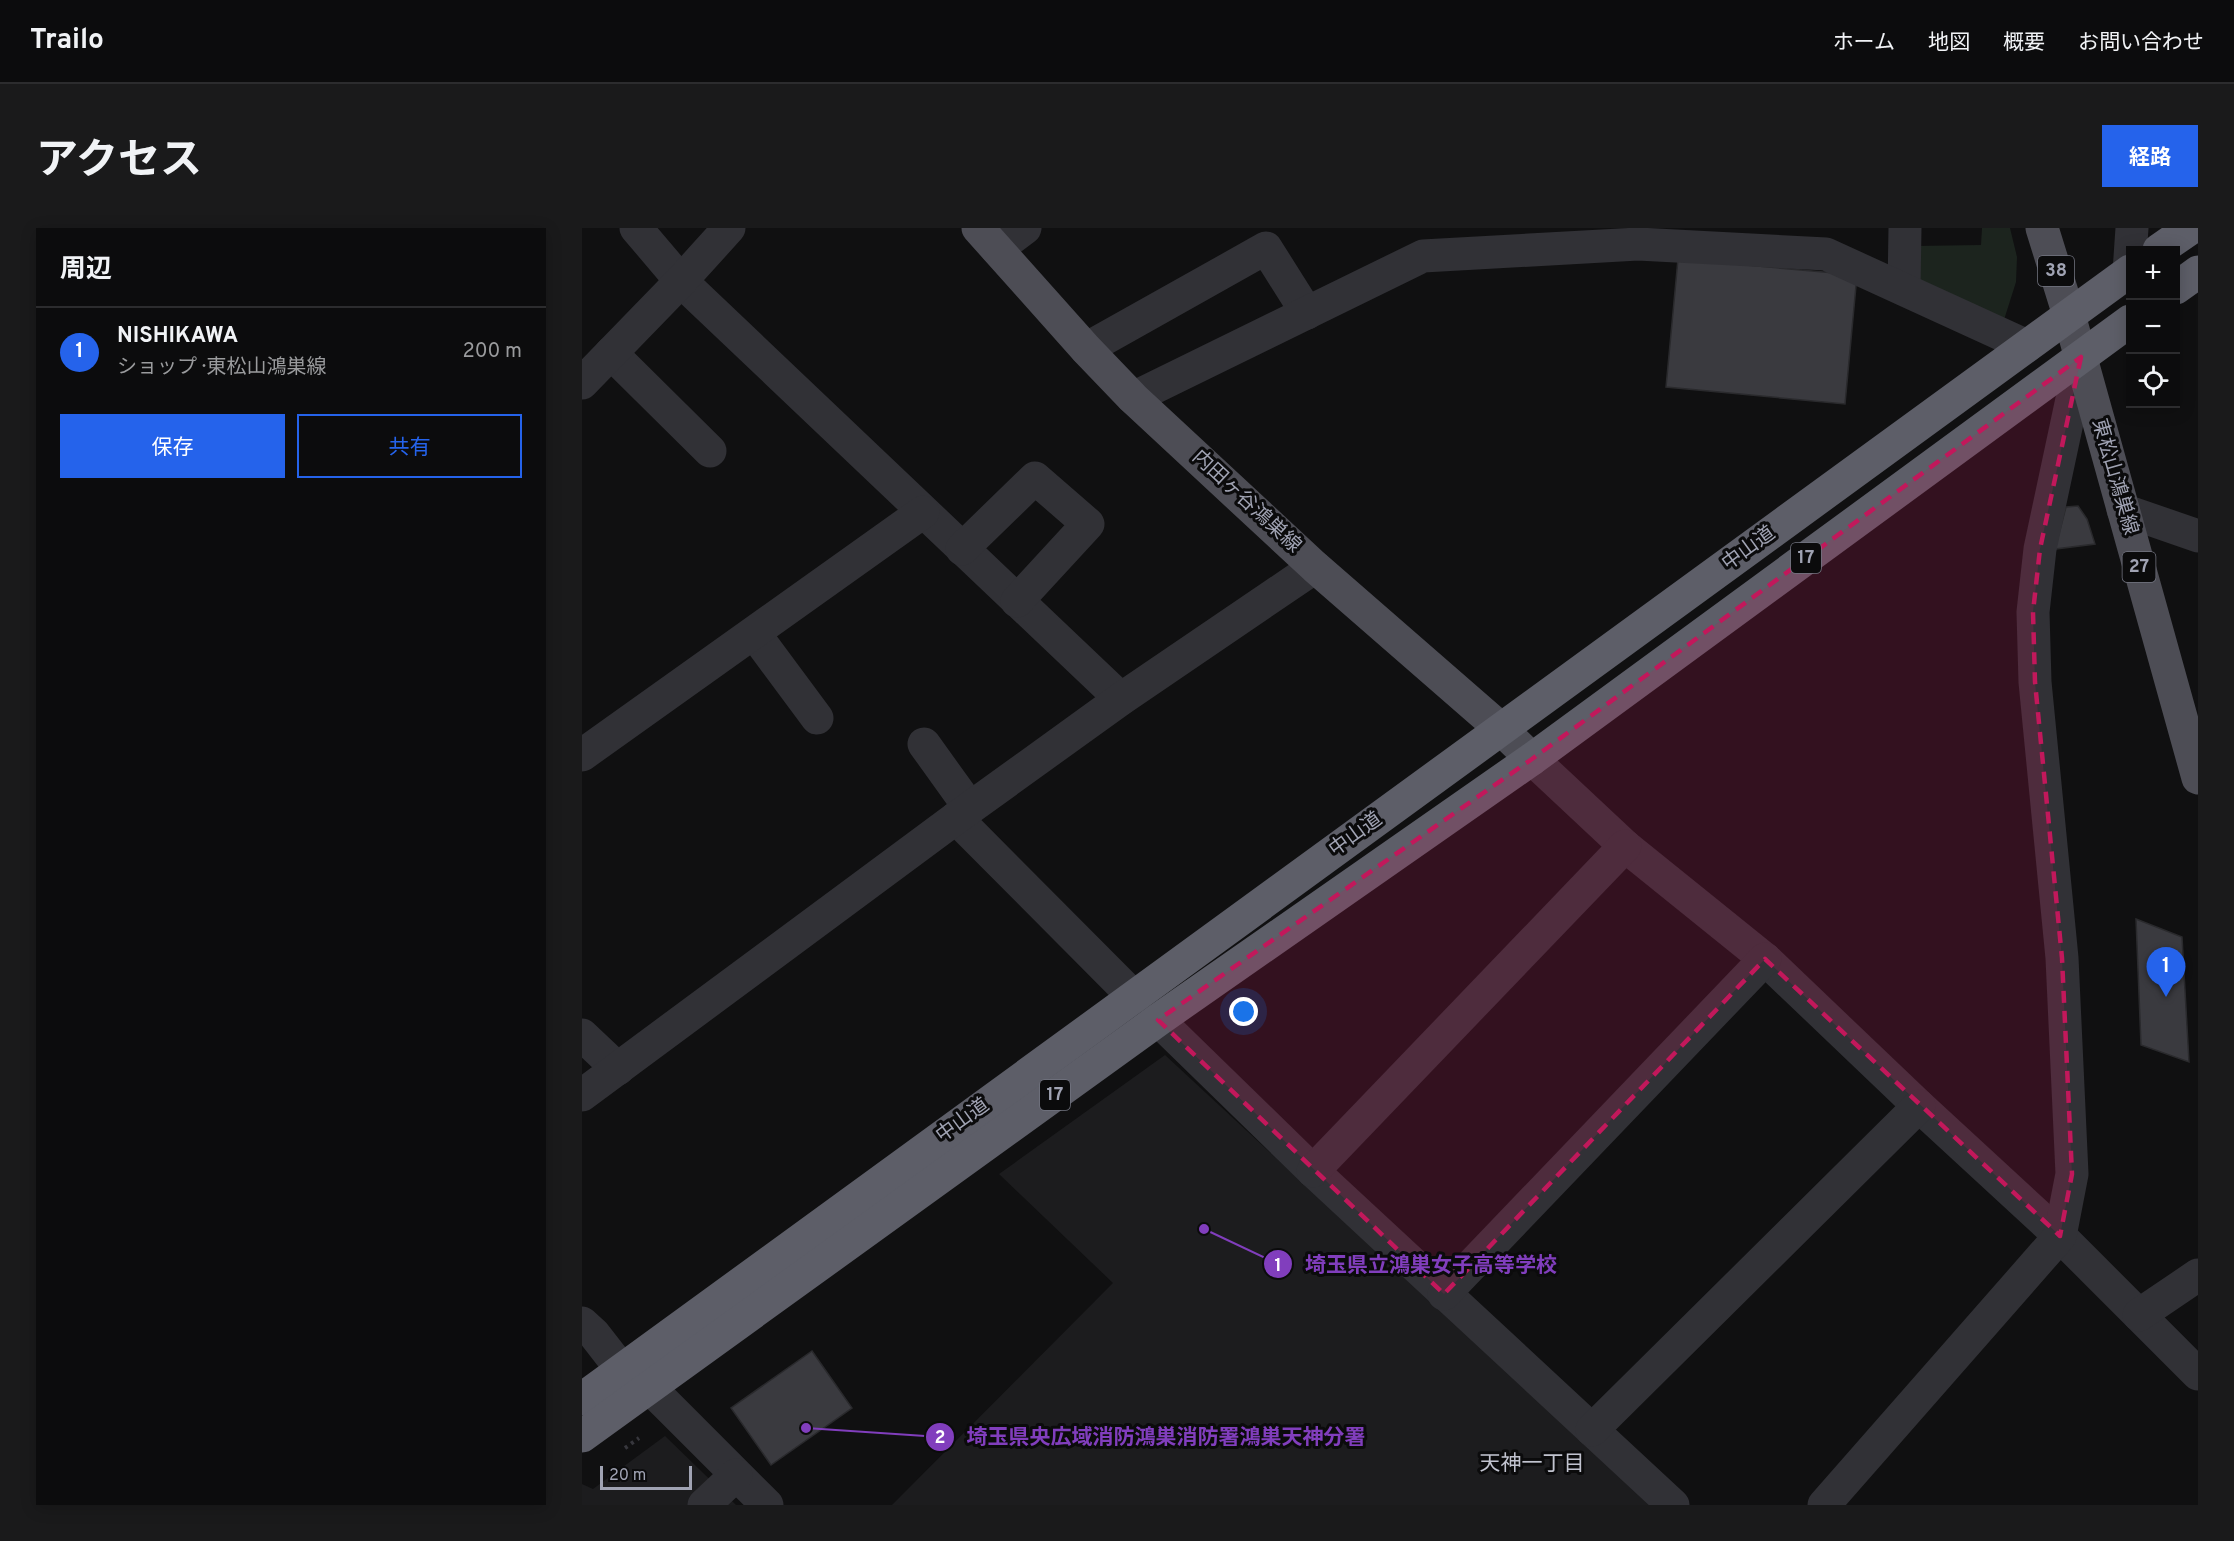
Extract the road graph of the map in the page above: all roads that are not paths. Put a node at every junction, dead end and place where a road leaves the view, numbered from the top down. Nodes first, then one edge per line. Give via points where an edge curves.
1 (636, 228) edge
2 (729, 228) edge
3 (1025, 228) edge
4 (1905, 228) edge
5 (2042, 228) edge
6 (2132, 228) edge
7 (2191, 228) edge
8 (1637, 236) edge
9 (987, 238) edge
10 (1766, 239) edge
11 (2131, 246) edge
12 (2165, 246) edge
13 (2198, 272) edge
14 (2126, 275) edge
15 (681, 281) junction
16 (2180, 285) edge
17 (1904, 289) junction
18 (1307, 313) junction
19 (2069, 315) junction
20 (2126, 324) edge
21 (2026, 346) junction
22 (1086, 349) junction
23 (611, 353) junction
24 (2081, 357) junction
25 (582, 383) edge
26 (1133, 398) junction
27 (710, 451) dead end
28 (2123, 510) junction
29 (923, 512) junction
30 (2198, 536) edge
31 (962, 549) junction
32 (1315, 567) junction
33 (1017, 601) junction
34 (754, 633) junction
35 (1121, 699) junction
36 (817, 718) dead end
37 (1501, 729) junction
38 (924, 744) dead end
39 (582, 755) edge
40 (1532, 759) junction
41 (2198, 778) edge
42 (963, 813) junction
43 (1625, 846) junction
44 (1765, 959) junction
45 (1134, 996) junction
46 (1158, 1020) junction
47 (582, 1035) edge
48 (618, 1069) junction
49 (582, 1095) edge
50 (1919, 1106) junction
51 (1312, 1171) junction
52 (2060, 1236) junction
53 (2198, 1275) edge
54 (1444, 1294) junction
55 (2139, 1315) junction
56 (582, 1323) edge
57 (2198, 1374) edge
58 (635, 1378) junction
59 (582, 1399) edge
60 (1592, 1430) junction
61 (582, 1436) edge
62 (736, 1475) junction
63 (704, 1505) edge
64 (767, 1505) edge
65 (1673, 1505) edge
66 (1824, 1505) edge

1 - 15 street
2 - 15 street
3 - 9 street
4 - 17 street
5 - 19 main road, 38
6 - 11 street
7 - 12 highway
8 - 10 street
8 - 18 street via 1423,256
9 - 22 main road, 内田ヶ谷鴻巣線
10 - 17 street via 1826,254
13 - 16 highway
14 - 19 highway, 中山道 / 17
15 - 23 street
15 - 29 street
17 - 21 street
18 - 22 street via 1266,248
18 - 26 street
19 - 21 highway, 中山道 / 17
19 - 24 main road, 東松山鴻巣線 / 27
20 - 24 highway, 中山道 / 17
21 - 37 highway, 中山道 / 17
22 - 26 main road, 内田ヶ谷鴻巣線
23 - 25 street
23 - 27 street
24 - 28 main road, 東松山鴻巣線 / 27
24 - 40 highway, 中山道 / 17
24 - 52 street via 2040,549 2033,612 2035,682 2062,958 2072,1174
26 - 32 main road, 内田ヶ谷鴻巣線
28 - 30 street
28 - 41 main road, 東松山鴻巣線 / 27
29 - 31 street
29 - 34 street
31 - 33 street
31 - 33 street via 1035,478 1088,524
32 - 35 street
32 - 37 main road, 内田ヶ谷鴻巣線
33 - 35 street
34 - 36 street
34 - 39 street
35 - 42 street
37 - 40 main road, 内田ヶ谷鴻巣線
37 - 45 highway, 中山道 / 17
38 - 42 street
40 - 43 street
40 - 46 highway, 中山道 / 17
42 - 45 street
42 - 48 street
43 - 44 street
43 - 51 street
44 - 50 street
44 - 54 street
45 - 58 highway, 中山道 / 17
46 - 51 street
46 - 58 highway, 中山道 / 17
47 - 48 street
48 - 49 street
50 - 52 street
50 - 60 street
51 - 54 street
52 - 55 street
52 - 66 street
53 - 55 street
54 - 60 street
55 - 57 street
56 - 58 street
58 - 59 highway, 中山道 / 17
58 - 61 highway, 中山道 / 17
58 - 62 street
60 - 65 street
62 - 63 street
62 - 64 street

